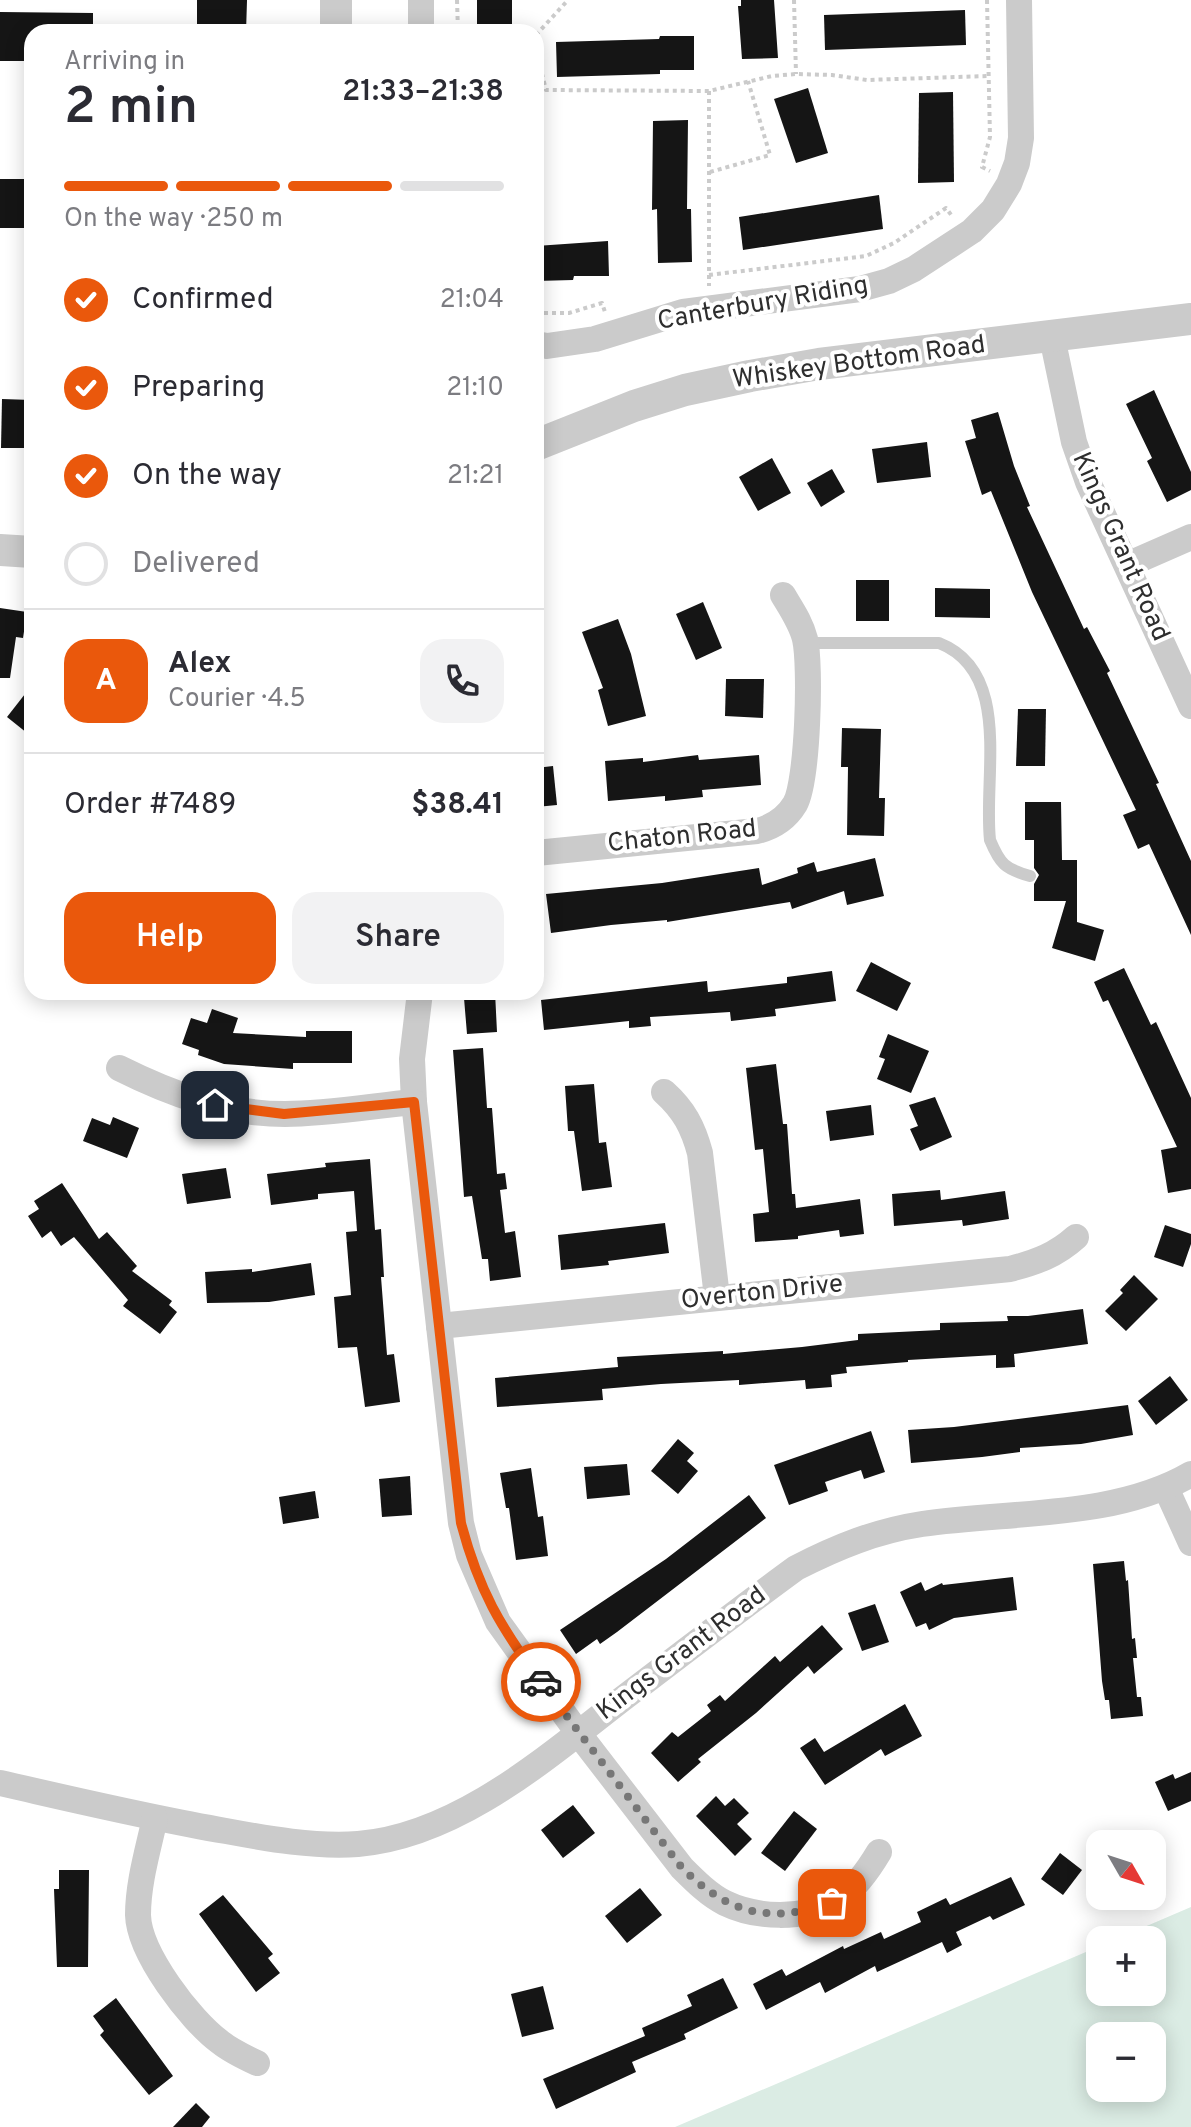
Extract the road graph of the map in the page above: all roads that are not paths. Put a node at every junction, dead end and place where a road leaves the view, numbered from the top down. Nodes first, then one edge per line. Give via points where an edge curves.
1 (336, 0) edge
2 (421, 0) edge
3 (1019, 0) edge
4 (336, 24) edge
5 (421, 24) edge
6 (1191, 319) edge
7 (1052, 337) junction
8 (544, 345) edge
9 (544, 442) edge
10 (1191, 537) edge
11 (0, 550) edge
12 (24, 552) edge
13 (1127, 565) junction
14 (783, 595) dead end
15 (806, 643) junction
16 (1191, 706) edge
17 (544, 852) edge
18 (1030, 876) dead end
19 (419, 1000) edge
20 (119, 1068) dead end
21 (664, 1092) dead end
22 (414, 1102) junction
23 (1076, 1237) dead end
24 (717, 1297) junction
25 (439, 1326) junction
26 (1191, 1474) edge
27 (1166, 1488) junction
28 (1191, 1543) edge
29 (578, 1733) junction
30 (0, 1783) edge
31 (155, 1818) junction
32 (879, 1852) dead end
33 (257, 2063) dead end

1 - 4 street
2 - 5 street
3 - 8 street, Canterbury Riding via 1017,163 993,210 972,231 914,269 860,289 683,312 570,344
6 - 7 street, Whiskey Bottom Road
7 - 9 street, Whiskey Bottom Road via 750,376 634,406
7 - 13 street, Kings Grant Road via 1074,442
10 - 13 street
11 - 12 street
13 - 16 street, Kings Grant Road
14 - 15 street, Chaton Road
15 - 17 street, Chaton Road via 802,780 794,805 773,827
15 - 18 lane via 939,643 969,663 988,710 990,840 1010,870
19 - 22 street via 412,1059
20 - 22 street via 192,1100 238,1110 284,1114
21 - 24 street via 682,1109 700,1153
22 - 25 street
23 - 24 street, Overton Drive via 1058,1253 1010,1269
24 - 25 street, Overton Drive
25 - 29 street via 469,1555 498,1622
26 - 27 street, Kings Grant Road
27 - 28 street
27 - 29 street, Kings Grant Road via 1092,1505 922,1524 836,1547 796,1568
29 - 31 street, Kings Grant Road via 481,1803 385,1839 319,1844
29 - 32 street via 682,1868 725,1903 754,1913 809,1911 847,1892 865,1876
30 - 31 street, Kings Grant Road
31 - 33 street via 138,1918 146,1945 157,1970 201,2023 218,2041

